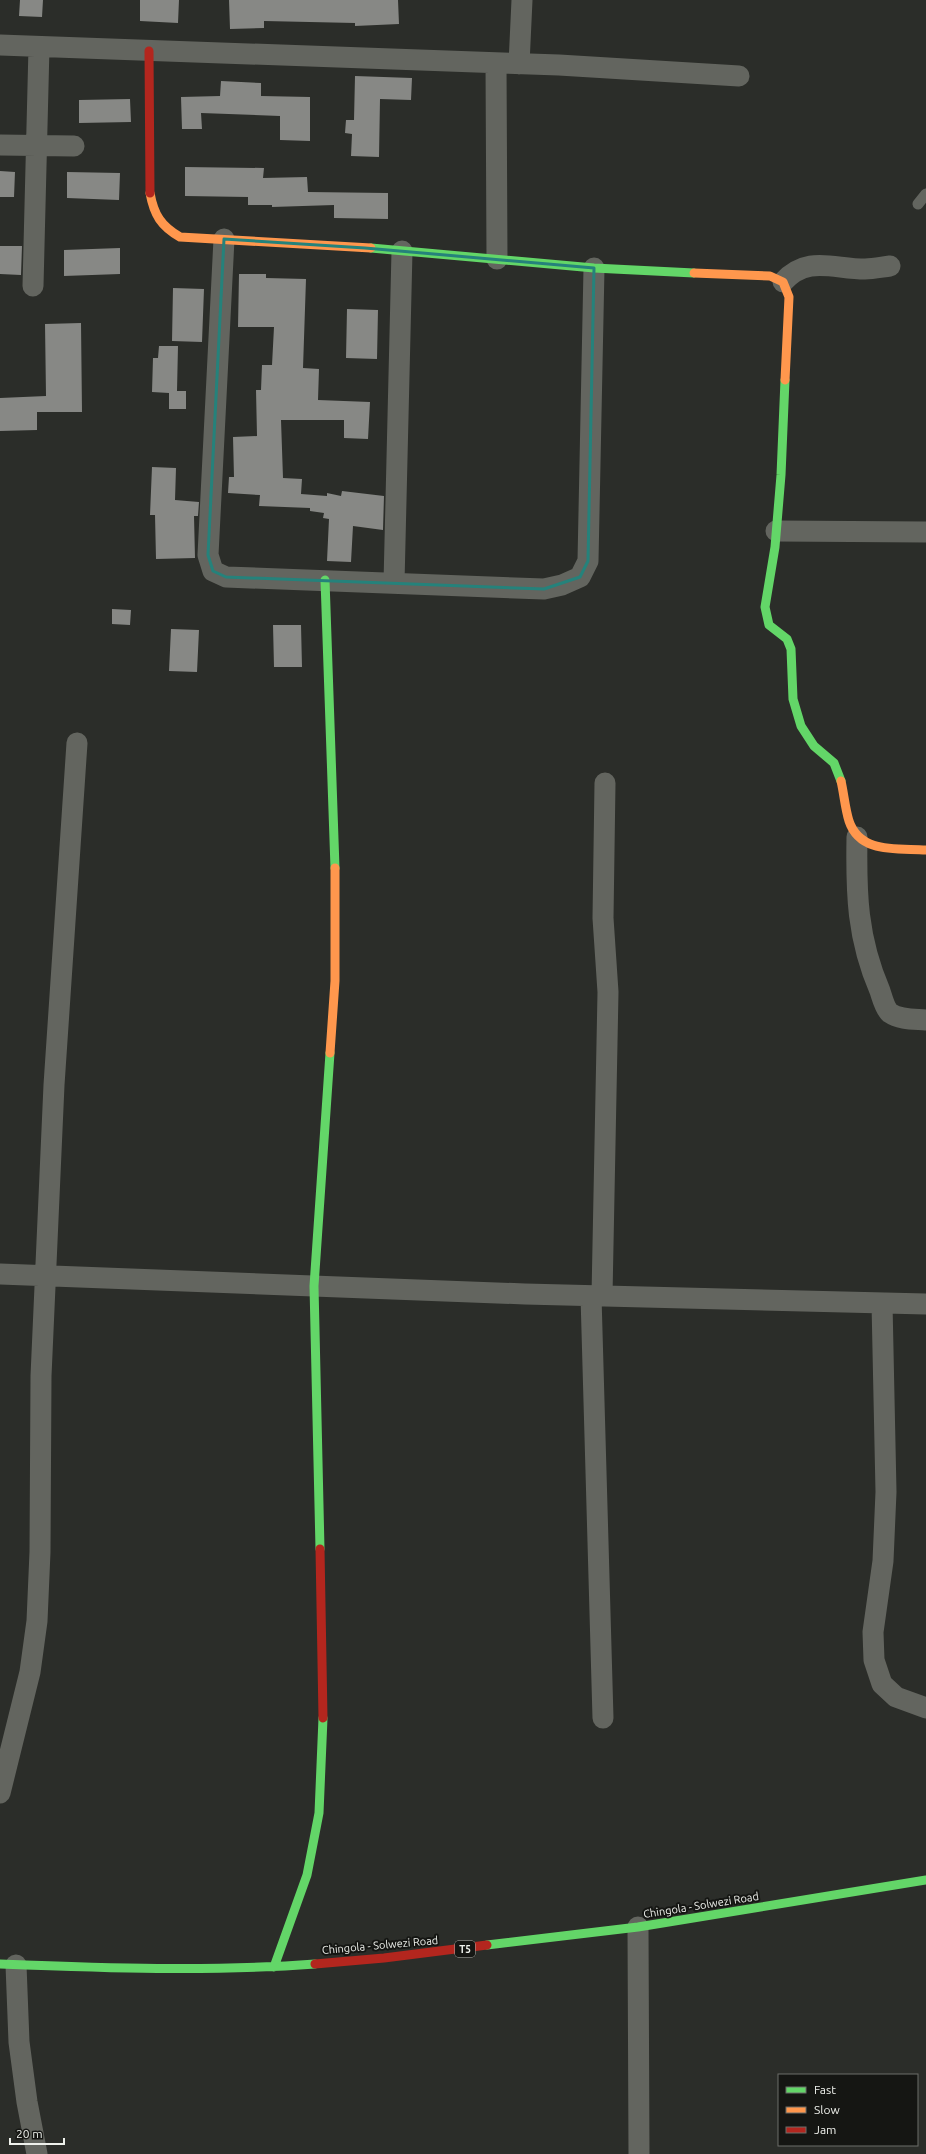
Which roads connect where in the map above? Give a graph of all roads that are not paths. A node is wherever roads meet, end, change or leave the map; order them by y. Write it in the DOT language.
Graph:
graph roads {
  1 [pos="522,0"];
  2 [pos="0,45"];
  3 [pos="39,47"];
  4 [pos="150,51"];
  5 [pos="496,63"];
  6 [pos="519,64"];
  7 [pos="739,76"];
  8 [pos="0,145"];
  9 [pos="36,146"];
  10 [pos="74,146"];
  11 [pos="926,194"];
  12 [pos="918,204"];
  13 [pos="224,239"];
  14 [pos="402,251"];
  15 [pos="497,260"];
  16 [pos="890,266"];
  17 [pos="594,268"];
  18 [pos="783,282"];
  19 [pos="33,286"];
  20 [pos="776,531"];
  21 [pos="926,532"];
  22 [pos="325,580"];
  23 [pos="394,583"];
  24 [pos="77,743"];
  25 [pos="605,783"];
  26 [pos="857,837"];
  27 [pos="926,850"];
  28 [pos="926,1020"];
  29 [pos="0,1274"];
  30 [pos="46,1276"];
  31 [pos="314,1286"];
  32 [pos="596,1296"];
  33 [pos="882,1303"];
  34 [pos="926,1304"];
  35 [pos="926,1708"];
  36 [pos="603,1718"];
  37 [pos="0,1793"];
  38 [pos="926,1880"];
  39 [pos="638,1927"];
  40 [pos="8,1964"];
  41 [pos="274,1967"];
  42 [pos="37,2154"];
  43 [pos="639,2154"];
  1 -- 6 [label="street"];
  2 -- 3 [label="street"];
  3 -- 4 [label="street"];
  3 -- 9 [label="street"];
  4 -- 5 [label="street"];
  4 -- 13 [label="main road"];
  5 -- 6 [label="street"];
  5 -- 15 [label="street"];
  6 -- 7 [label="street"];
  8 -- 9 [label="street"];
  9 -- 10 [label="street"];
  9 -- 19 [label="street"];
  11 -- 12 [label="lane"];
  13 -- 14 [label="main road"];
  13 -- 22 [label="street"];
  14 -- 15 [label="main road"];
  14 -- 23 [label="street"];
  15 -- 17 [label="main road"];
  16 -- 18 [label="street"];
  17 -- 18 [label="main road"];
  17 -- 23 [label="street"];
  18 -- 20 [label="main road"];
  20 -- 21 [label="street"];
  20 -- 26 [label="main road"];
  22 -- 23 [label="street"];
  22 -- 31 [label="main road"];
  24 -- 30 [label="street"];
  25 -- 32 [label="street"];
  26 -- 27 [label="main road"];
  26 -- 28 [label="street"];
  29 -- 30 [label="street"];
  30 -- 31 [label="street"];
  30 -- 37 [label="street"];
  31 -- 32 [label="street"];
  31 -- 41 [label="main road"];
  32 -- 33 [label="street"];
  32 -- 36 [label="street"];
  33 -- 34 [label="street"];
  33 -- 35 [label="street"];
  38 -- 39 [label="main road, Chingola - Solwezi Road / T5"];
  39 -- 41 [label="main road, Chingola - Solwezi Road / T5"];
  39 -- 43 [label="street"];
  40 -- 41 [label="main road, Chingola - Solwezi Road / T5"];
  40 -- 42 [label="street"];
}
